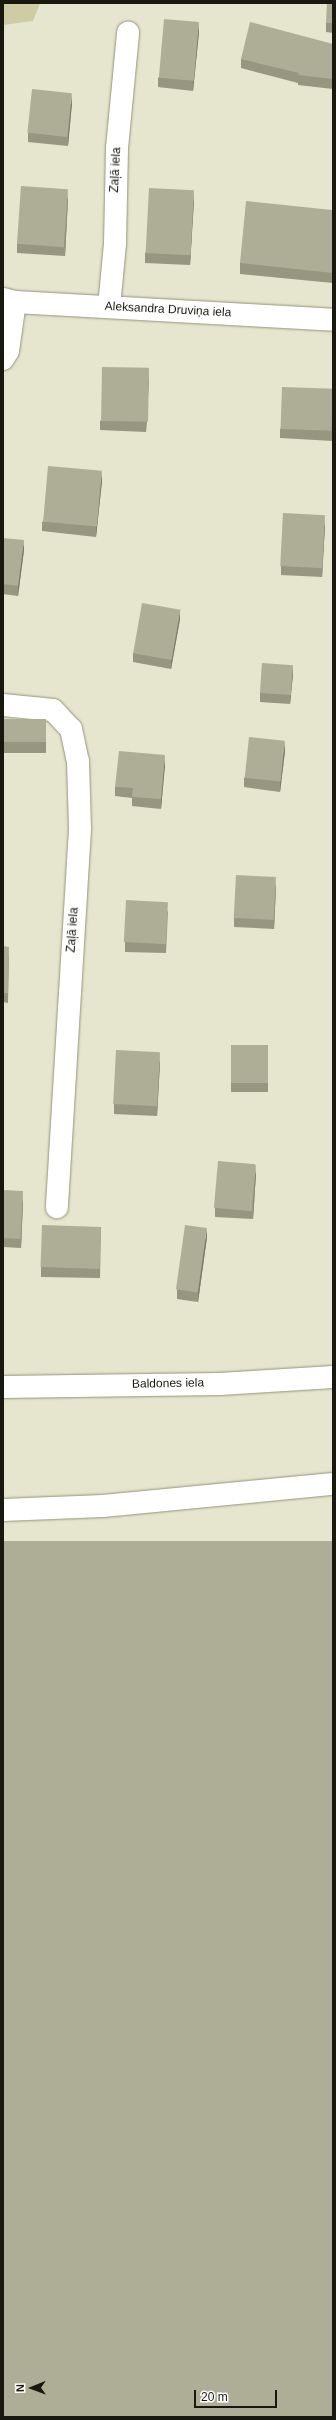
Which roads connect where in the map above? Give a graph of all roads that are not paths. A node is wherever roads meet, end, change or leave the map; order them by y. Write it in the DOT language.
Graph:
graph roads {
  1 [pos="128,33"];
  2 [pos="9,301"];
  3 [pos="109,307"];
  4 [pos="333,320"];
  5 [pos="3,359"];
  6 [pos="3,705"];
  7 [pos="57,1207"];
  8 [pos="333,1377"];
  9 [pos="3,1388"];
  10 [pos="333,1484"];
  11 [pos="3,1510"];
  1 -- 3 [label="street, Zaļā iela"];
  2 -- 3 [label="street, Aleksandra Druviņa iela"];
  2 -- 5 [label="street"];
  3 -- 4 [label="street, Aleksandra Druviņa iela"];
  6 -- 7 [label="street, Zaļā iela"];
  8 -- 9 [label="street, Baldones iela"];
  10 -- 11 [label="street"];
}
